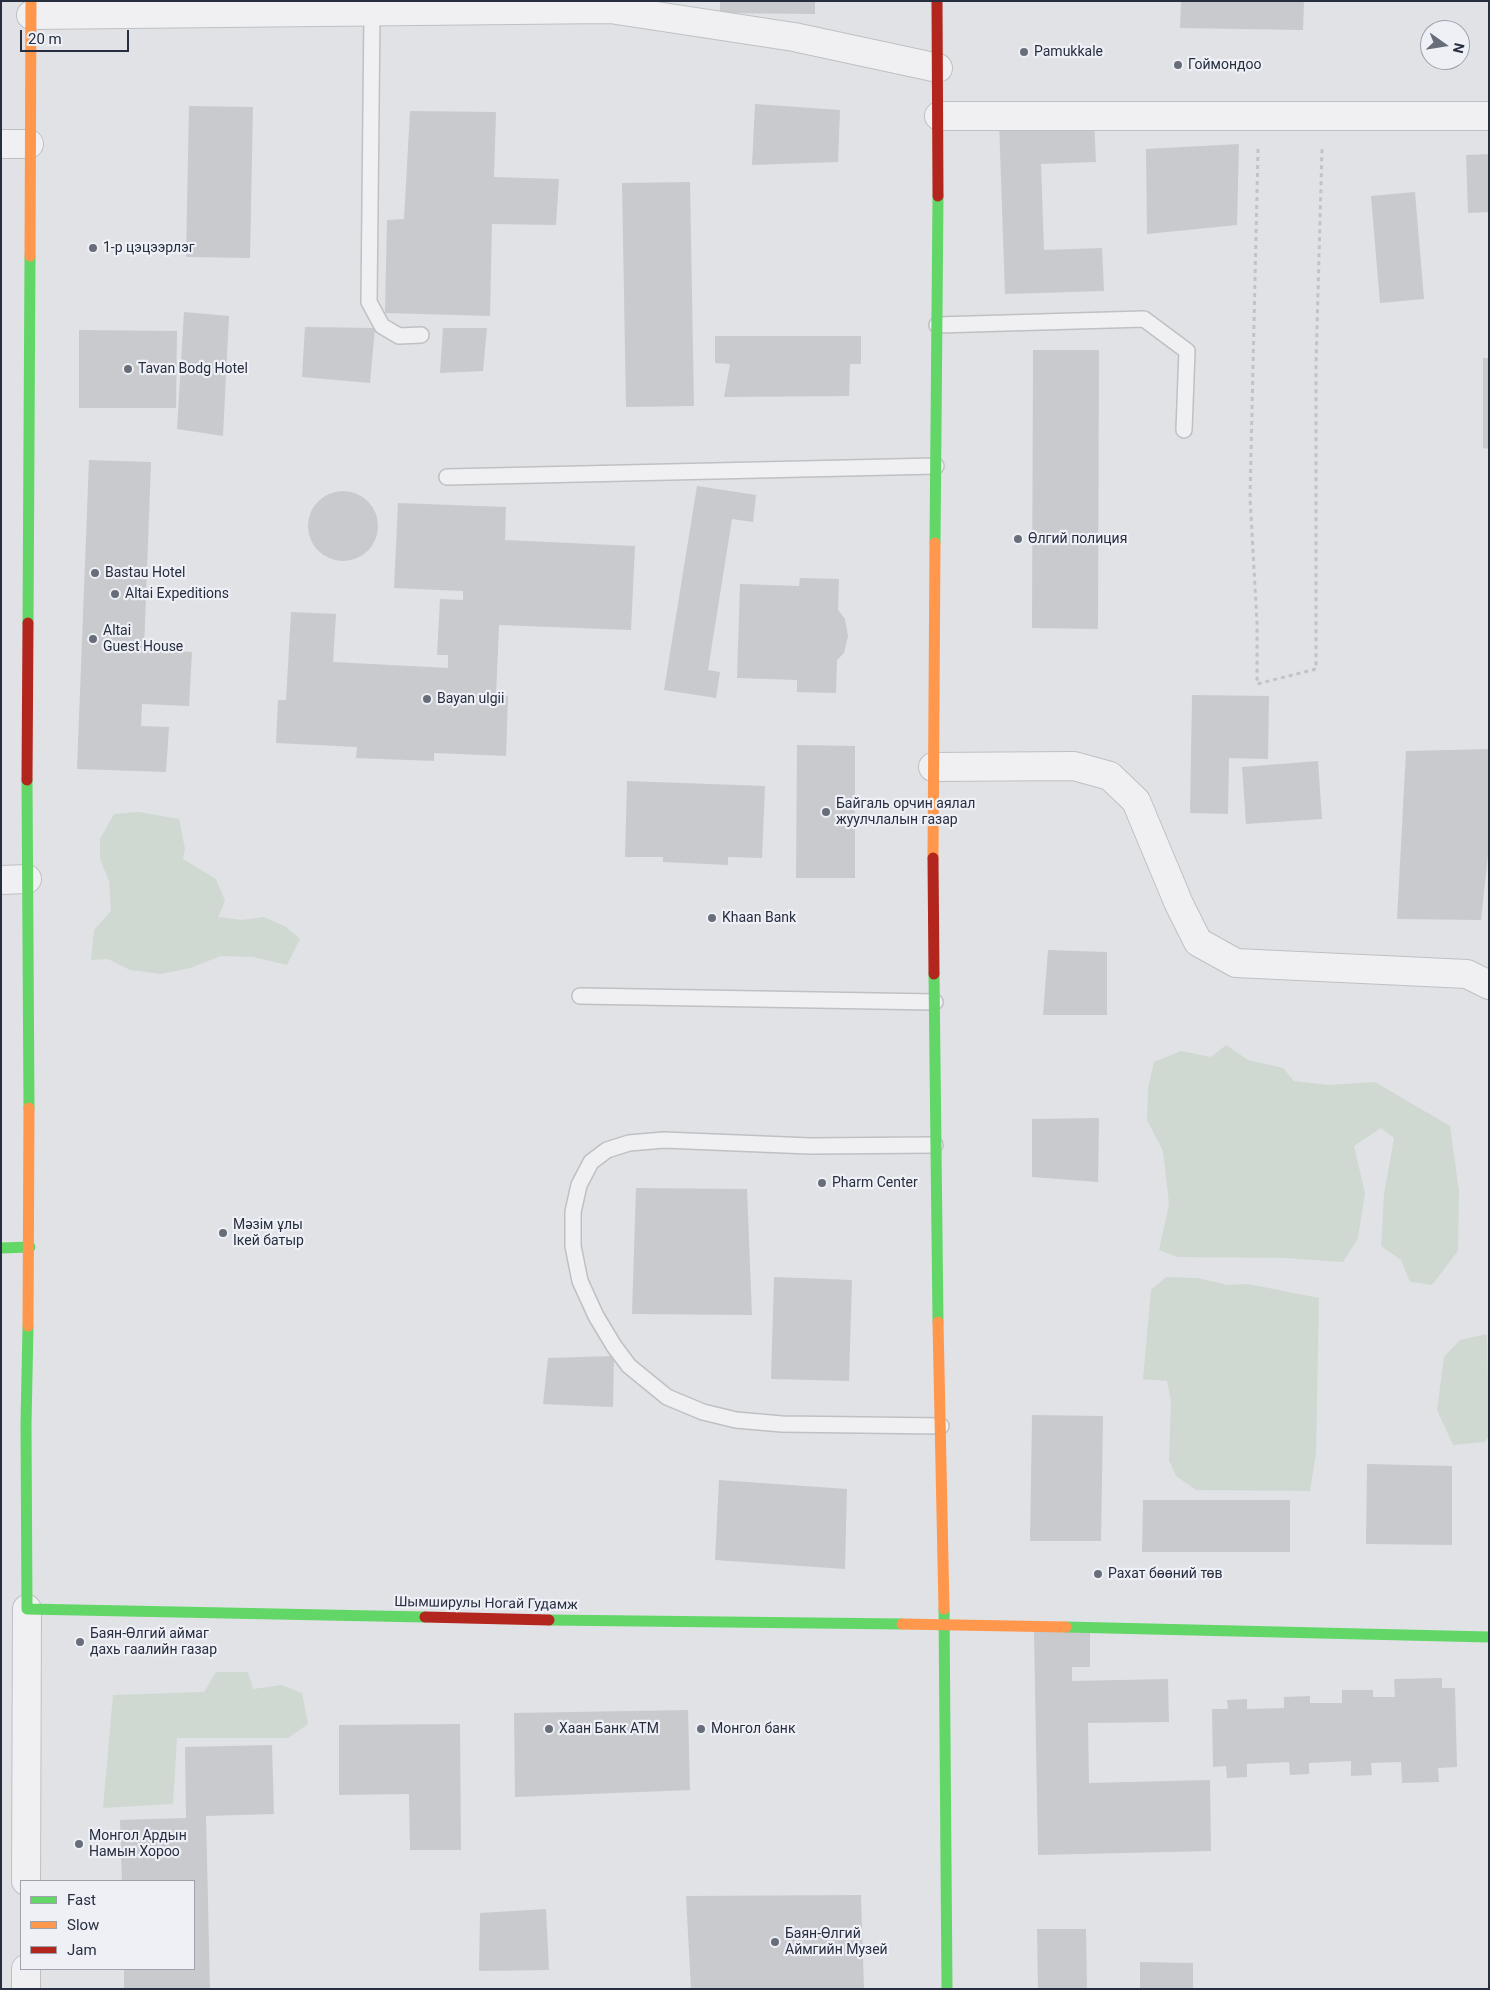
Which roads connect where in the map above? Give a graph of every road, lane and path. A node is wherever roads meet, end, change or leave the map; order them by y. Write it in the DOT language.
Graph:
graph roads {
  1 [pos="937,1"];
  2 [pos="31,8"];
  3 [pos="372,11"];
  4 [pos="938,68"];
  5 [pos="939,116"];
  6 [pos="1259,116"];
  7 [pos="1323,116"];
  8 [pos="1489,116"];
  9 [pos="1,144"];
  10 [pos="29,144"];
  11 [pos="937,325"];
  12 [pos="421,335"];
  13 [pos="1184,430"];
  14 [pos="936,466"];
  15 [pos="447,477"];
  16 [pos="933,768"];
  17 [pos="14,879"];
  18 [pos="1489,986"];
  19 [pos="580,996"];
  20 [pos="934,1002"];
  21 [pos="935,1145"];
  22 [pos="30,1247"];
  23 [pos="1,1248"];
  24 [pos="941,1426"];
  25 [pos="27,1609"];
  26 [pos="944,1624"];
  27 [pos="1489,1637"];
  28 [pos="26,1880"];
  29 [pos="26,1970"];
  30 [pos="26,1989"];
  31 [pos="947,1989"];
  1 -- 4 [label="street"];
  2 -- 3 [label="street"];
  2 -- 10 [label="street"];
  3 -- 4 [label="street"];
  3 -- 12 [label="lane"];
  4 -- 5 [label="street"];
  5 -- 6 [label="street"];
  5 -- 11 [label="street"];
  6 -- 7 [label="street"];
  6 -- 7 [label="path"];
  7 -- 8 [label="street"];
  9 -- 10 [label="street"];
  10 -- 17 [label="street"];
  11 -- 13 [label="lane"];
  11 -- 14 [label="street"];
  14 -- 15 [label="lane"];
  14 -- 16 [label="street"];
  16 -- 18 [label="street"];
  16 -- 20 [label="street"];
  17 -- 22 [label="street"];
  19 -- 20 [label="lane"];
  20 -- 21 [label="street"];
  21 -- 24 [label="street"];
  21 -- 24 [label="lane"];
  22 -- 23 [label="street"];
  22 -- 25 [label="street"];
  24 -- 26 [label="street"];
  25 -- 26 [label="street, Шымширулы Ногай Гудамж"];
  25 -- 28 [label="street"];
  26 -- 27 [label="street, Шымширулы Ногай Гудамж"];
  26 -- 31 [label="street"];
  29 -- 30 [label="street"];
}
